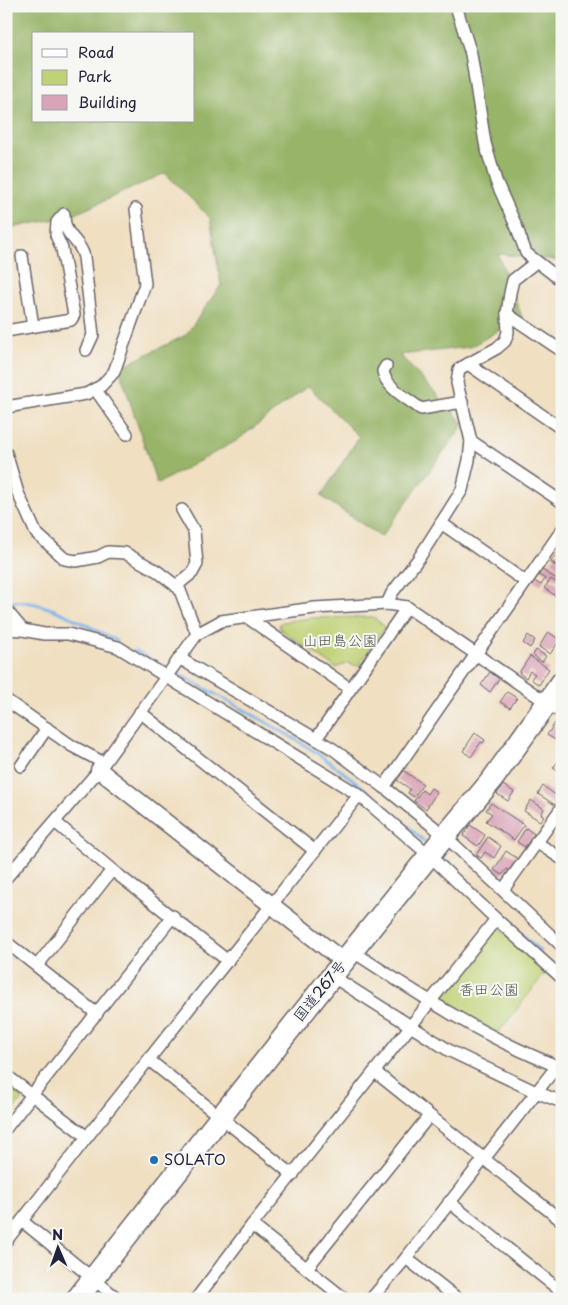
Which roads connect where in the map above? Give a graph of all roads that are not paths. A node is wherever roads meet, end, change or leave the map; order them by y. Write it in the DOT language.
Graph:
graph roads {
  1 [pos="456,6"];
  2 [pos="136,209"];
  3 [pos="22,256"];
  4 [pos="536,262"];
  5 [pos="562,281"];
  6 [pos="508,314"];
  7 [pos="33,326"];
  8 [pos="6,331"];
  9 [pos="86,350"];
  10 [pos="562,351"];
  11 [pos="468,364"];
  12 [pos="386,366"];
  13 [pos="95,389"];
  14 [pos="462,402"];
  15 [pos="6,407"];
  16 [pos="562,429"];
  17 [pos="127,434"];
  18 [pos="471,441"];
  19 [pos="6,453"];
  20 [pos="562,502"];
  21 [pos="182,510"];
  22 [pos="441,523"];
  23 [pos="562,530"];
  24 [pos="526,582"];
  25 [pos="176,586"];
  26 [pos="386,604"];
  27 [pos="407,607"];
  28 [pos="6,610"];
  29 [pos="248,618"];
  30 [pos="6,630"];
  31 [pos="23,630"];
  32 [pos="197,634"];
  33 [pos="477,654"];
  34 [pos="177,662"];
  35 [pos="166,675"];
  36 [pos="562,682"];
  37 [pos="349,688"];
  38 [pos="6,700"];
  39 [pos="555,708"];
  40 [pos="140,712"];
  41 [pos="47,728"];
  42 [pos="316,739"];
  43 [pos="21,766"];
  44 [pos="101,766"];
  45 [pos="384,787"];
  46 [pos="359,795"];
  47 [pos="562,807"];
  48 [pos="56,822"];
  49 [pos="536,842"];
  50 [pos="437,847"];
  51 [pos="315,851"];
  52 [pos="562,859"];
  53 [pos="112,870"];
  54 [pos="6,878"];
  55 [pos="503,890"];
  56 [pos="271,906"];
  57 [pos="173,916"];
  58 [pos="496,919"];
  59 [pos="6,942"];
  60 [pos="562,946"];
  61 [pos="228,961"];
  62 [pos="342,963"];
  63 [pos="37,966"];
  64 [pos="562,978"];
  65 [pos="430,1002"];
  66 [pos="97,1014"];
  67 [pos="411,1026"];
  68 [pos="149,1060"];
  69 [pos="559,1067"];
  70 [pos="375,1072"];
  71 [pos="6,1075"];
  72 [pos="536,1092"];
  73 [pos="32,1096"];
  74 [pos="562,1102"];
  75 [pos="429,1116"];
  76 [pos="220,1117"];
  77 [pos="6,1128"];
  78 [pos="87,1137"];
  79 [pos="483,1159"];
  80 [pos="293,1175"];
  81 [pos="449,1202"];
  82 [pos="22,1221"];
  83 [pos="562,1222"];
  84 [pos="252,1225"];
  85 [pos="6,1241"];
  86 [pos="406,1258"];
  87 [pos="307,1268"];
  88 [pos="92,1279"];
  89 [pos="562,1292"];
  90 [pos="203,1296"];
  91 [pos="77,1299"];
  92 [pos="118,1299"];
  93 [pos="345,1299"];
  94 [pos="371,1299"];
  95 [pos="458,1299"];
  1 -- 4 [label="street"];
  2 -- 13 [label="street"];
  3 -- 7 [label="street"];
  4 -- 5 [label="street"];
  4 -- 6 [label="street"];
  6 -- 10 [label="street"];
  6 -- 11 [label="street"];
  7 -- 8 [label="street"];
  7 -- 9 [label="street"];
  11 -- 14 [label="street"];
  11 -- 16 [label="street"];
  12 -- 14 [label="street"];
  13 -- 15 [label="street"];
  13 -- 17 [label="street"];
  14 -- 18 [label="street"];
  18 -- 20 [label="street"];
  18 -- 22 [label="street"];
  19 -- 25 [label="street"];
  21 -- 25 [label="street"];
  22 -- 24 [label="street"];
  22 -- 26 [label="street"];
  23 -- 24 [label="street"];
  24 -- 33 [label="street"];
  25 -- 32 [label="street"];
  26 -- 27 [label="street"];
  26 -- 29 [label="street"];
  27 -- 33 [label="street"];
  27 -- 37 [label="street"];
  28 -- 31 [label="street"];
  29 -- 32 [label="street"];
  29 -- 37 [label="street"];
  30 -- 31 [label="street"];
  31 -- 35 [label="street"];
  32 -- 34 [label="street"];
  33 -- 39 [label="street"];
  33 -- 45 [label="street"];
  34 -- 35 [label="street"];
  34 -- 42 [label="street"];
  35 -- 40 [label="street"];
  35 -- 46 [label="street"];
  36 -- 39 [label="highway, 国道267号"];
  37 -- 42 [label="street"];
  38 -- 41 [label="street"];
  39 -- 50 [label="highway, 国道267号"];
  40 -- 44 [label="street"];
  40 -- 51 [label="street"];
  41 -- 43 [label="street"];
  41 -- 44 [label="street"];
  42 -- 45 [label="street"];
  44 -- 48 [label="street"];
  44 -- 56 [label="street"];
  45 -- 50 [label="street"];
  46 -- 50 [label="street"];
  46 -- 51 [label="street"];
  47 -- 49 [label="street"];
  48 -- 53 [label="street"];
  48 -- 54 [label="street"];
  49 -- 52 [label="street"];
  49 -- 55 [label="street"];
  50 -- 55 [label="street"];
  50 -- 58 [label="street"];
  50 -- 62 [label="highway, 国道267号"];
  51 -- 56 [label="street"];
  53 -- 57 [label="street"];
  53 -- 63 [label="street"];
  55 -- 60 [label="street"];
  56 -- 61 [label="street"];
  56 -- 62 [label="street"];
  57 -- 61 [label="street"];
  57 -- 66 [label="street"];
  58 -- 64 [label="street"];
  58 -- 65 [label="street"];
  59 -- 63 [label="street"];
  61 -- 68 [label="street"];
  62 -- 65 [label="street"];
  62 -- 67 [label="street"];
  62 -- 76 [label="highway, 国道267号"];
  63 -- 66 [label="street"];
  65 -- 67 [label="street"];
  65 -- 69 [label="street"];
  66 -- 73 [label="street"];
  67 -- 70 [label="street"];
  67 -- 72 [label="street"];
  68 -- 76 [label="street"];
  68 -- 78 [label="street"];
  69 -- 72 [label="street"];
  70 -- 75 [label="street"];
  70 -- 80 [label="street"];
  71 -- 73 [label="street"];
  72 -- 74 [label="street"];
  72 -- 79 [label="street"];
  73 -- 77 [label="street"];
  73 -- 78 [label="street"];
  75 -- 79 [label="street"];
  75 -- 87 [label="street"];
  76 -- 80 [label="street"];
  76 -- 88 [label="highway, 国道267号"];
  78 -- 82 [label="street"];
  79 -- 81 [label="street"];
  79 -- 83 [label="street"];
  80 -- 84 [label="street"];
  81 -- 86 [label="street"];
  81 -- 89 [label="street"];
  82 -- 85 [label="street"];
  82 -- 88 [label="street"];
  84 -- 87 [label="street"];
  84 -- 90 [label="street"];
  86 -- 94 [label="street"];
  86 -- 95 [label="street"];
  87 -- 93 [label="street"];
  88 -- 91 [label="highway, 国道267号"];
  88 -- 92 [label="street"];
}
